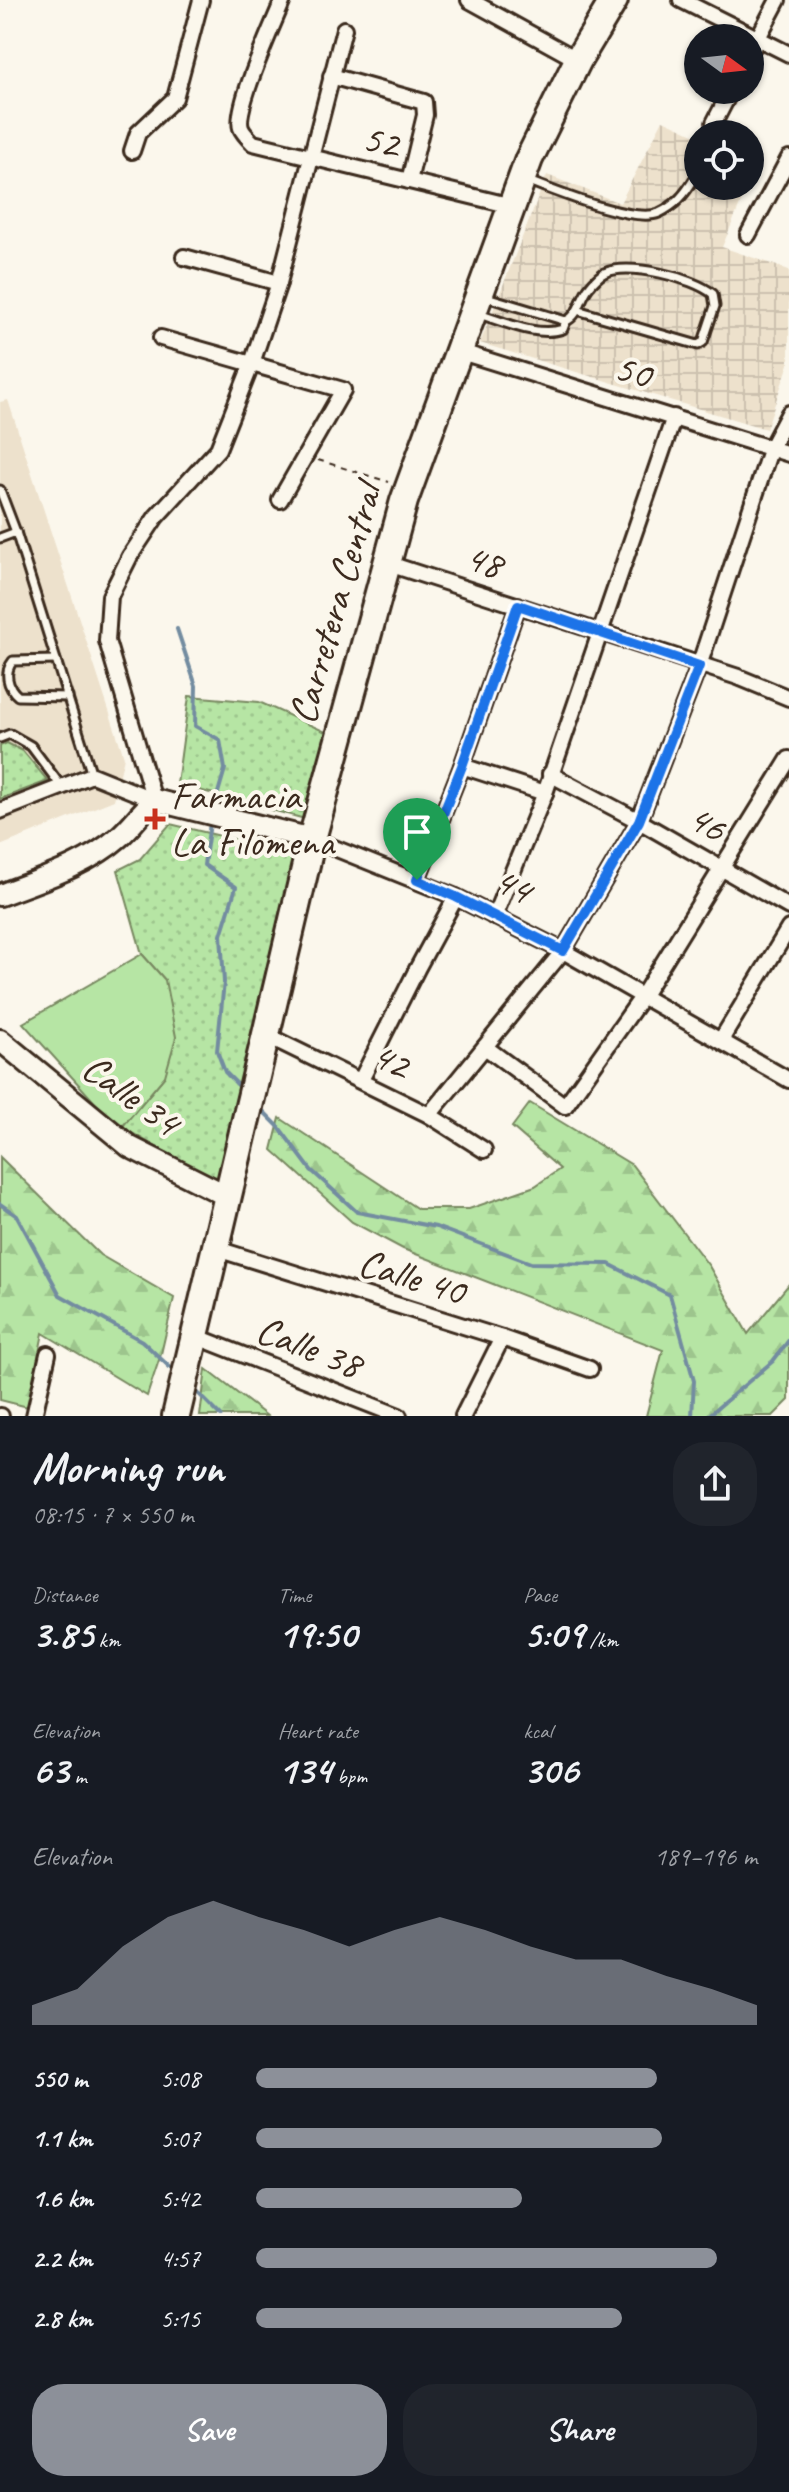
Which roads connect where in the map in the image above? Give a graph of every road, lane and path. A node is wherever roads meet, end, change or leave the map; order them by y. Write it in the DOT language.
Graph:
graph roads {
  1 [pos="201,0"];
  2 [pos="283,0"];
  3 [pos="469,0"];
  4 [pos="614,0"];
  5 [pos="681,0"];
  6 [pos="778,0"];
  7 [pos="497,6"];
  8 [pos="730,24"];
  9 [pos="764,27"];
  10 [pos="344,29"];
  11 [pos="764,41"];
  12 [pos="789,54"];
  13 [pos="578,60"];
  14 [pos="331,76"];
  15 [pos="132,151"];
  16 [pos="309,157"];
  17 [pos="787,167"];
  18 [pos="522,179"];
  19 [pos="409,181"];
  20 [pos="684,195"];
  21 [pos="512,206"];
  22 [pos="748,235"];
  23 [pos="184,257"];
  24 [pos="279,283"];
  25 [pos="475,303"];
  26 [pos="577,310"];
  27 [pos="566,321"];
  28 [pos="161,338"];
  29 [pos="458,351"];
  30 [pos="252,363"];
  31 [pos="789,413"];
  32 [pos="674,417"];
  33 [pos="771,447"];
  34 [pos="789,454"];
  35 [pos="306,455"];
  36 [pos="409,488"];
  37 [pos="0,490"];
  38 [pos="280,500"];
  39 [pos="16,532"];
  40 [pos="0,538"];
  41 [pos="386,563"];
  42 [pos="518,605"];
  43 [pos="600,632"];
  44 [pos="56,660"];
  45 [pos="699,666"];
  46 [pos="68,697"];
  47 [pos="789,698"];
  48 [pos="0,738"];
  49 [pos="789,759"];
  50 [pos="462,766"];
  51 [pos="550,774"];
  52 [pos="92,775"];
  53 [pos="62,788"];
  54 [pos="545,793"];
  55 [pos="154,800"];
  56 [pos="0,811"];
  57 [pos="639,821"];
  58 [pos="312,839"];
  59 [pos="723,869"];
  60 [pos="417,880"];
  61 [pos="0,895"];
  62 [pos="456,897"];
  63 [pos="789,907"];
  64 [pos="494,917"];
  65 [pos="789,928"];
  66 [pos="563,951"];
  67 [pos="642,997"];
  68 [pos="266,1035"];
  69 [pos="0,1040"];
  70 [pos="721,1040"];
  71 [pos="485,1047"];
  72 [pos="361,1080"];
  73 [pos="789,1080"];
  74 [pos="429,1115"];
  75 [pos="484,1150"];
  76 [pos="227,1196"];
  77 [pos="214,1248"];
  78 [pos="502,1338"];
  79 [pos="194,1343"];
  80 [pos="48,1354"];
  81 [pos="590,1369"];
  82 [pos="34,1416"];
  83 [pos="176,1416"];
  84 [pos="399,1416"];
  85 [pos="463,1416"];
  1 -- 15 [label="street"];
  2 -- 16 [label="street, 52"];
  3 -- 7 [label="street"];
  4 -- 13 [label="highway, Carretera Central"];
  5 -- 8 [label="street"];
  6 -- 9 [label="street"];
  7 -- 13 [label="street"];
  10 -- 14 [label="street"];
  11 -- 12 [label="street"];
  13 -- 18 [label="highway, Carretera Central"];
  14 -- 16 [label="street"];
  14 -- 19 [label="street"];
  16 -- 19 [label="street, 52"];
  16 -- 24 [label="street"];
  17 -- 22 [label="street"];
  18 -- 20 [label="lane"];
  18 -- 21 [label="highway, Carretera Central"];
  19 -- 21 [label="street, 52"];
  21 -- 25 [label="highway, Carretera Central"];
  23 -- 24 [label="street"];
  24 -- 30 [label="street"];
  25 -- 27 [label="lane"];
  25 -- 27 [label="lane"];
  25 -- 29 [label="highway, Carretera Central"];
  26 -- 26 [label="lane"];
  26 -- 27 [label="lane"];
  28 -- 30 [label="street"];
  29 -- 32 [label="street, 50"];
  29 -- 36 [label="highway, Carretera Central"];
  30 -- 35 [label="street"];
  30 -- 55 [label="street"];
  31 -- 33 [label="street"];
  32 -- 33 [label="street, 50"];
  32 -- 43 [label="street"];
  33 -- 34 [label="street, 50"];
  33 -- 45 [label="street"];
  35 -- 36 [label="path"];
  35 -- 38 [label="street"];
  36 -- 41 [label="highway, Carretera Central"];
  37 -- 39 [label="lane"];
  39 -- 40 [label="lane"];
  39 -- 44 [label="lane"];
  41 -- 42 [label="street, 48"];
  41 -- 58 [label="highway, Carretera Central"];
  42 -- 43 [label="street, 48"];
  42 -- 50 [label="street"];
  43 -- 45 [label="street, 48"];
  43 -- 51 [label="street"];
  44 -- 46 [label="lane"];
  44 -- 46 [label="lane"];
  45 -- 47 [label="street, 48"];
  45 -- 57 [label="street"];
  46 -- 52 [label="lane"];
  48 -- 53 [label="lane"];
  49 -- 59 [label="street"];
  50 -- 54 [label="street"];
  50 -- 60 [label="street"];
  51 -- 54 [label="street"];
  51 -- 57 [label="street, 46"];
  52 -- 53 [label="street"];
  52 -- 55 [label="street, 44"];
  53 -- 56 [label="street"];
  54 -- 64 [label="street"];
  55 -- 58 [label="street, 44"];
  55 -- 61 [label="street"];
  57 -- 59 [label="street, 46"];
  57 -- 66 [label="street"];
  58 -- 60 [label="street, 44"];
  58 -- 68 [label="highway, Carretera Central"];
  59 -- 63 [label="street, 46"];
  59 -- 67 [label="street"];
  60 -- 62 [label="street, 44"];
  62 -- 64 [label="street, 44"];
  62 -- 72 [label="street"];
  64 -- 66 [label="street, 44"];
  65 -- 70 [label="street"];
  66 -- 67 [label="street, 44"];
  66 -- 71 [label="street"];
  67 -- 70 [label="street, 44"];
  67 -- 71 [label="street"];
  68 -- 72 [label="street, 42"];
  68 -- 76 [label="highway, Carretera Central"];
  69 -- 76 [label="street, Calle 34"];
  70 -- 73 [label="street, 44"];
  71 -- 74 [label="street"];
  72 -- 74 [label="street, 42"];
  74 -- 75 [label="street, 42"];
  76 -- 77 [label="highway, Carretera Central"];
  77 -- 78 [label="street, Calle 40"];
  77 -- 79 [label="highway, Carretera Central"];
  78 -- 81 [label="street, Calle 40"];
  78 -- 85 [label="street"];
  79 -- 83 [label="highway, Carretera Central"];
  79 -- 84 [label="street, Calle 38"];
  80 -- 82 [label="street"];
}
